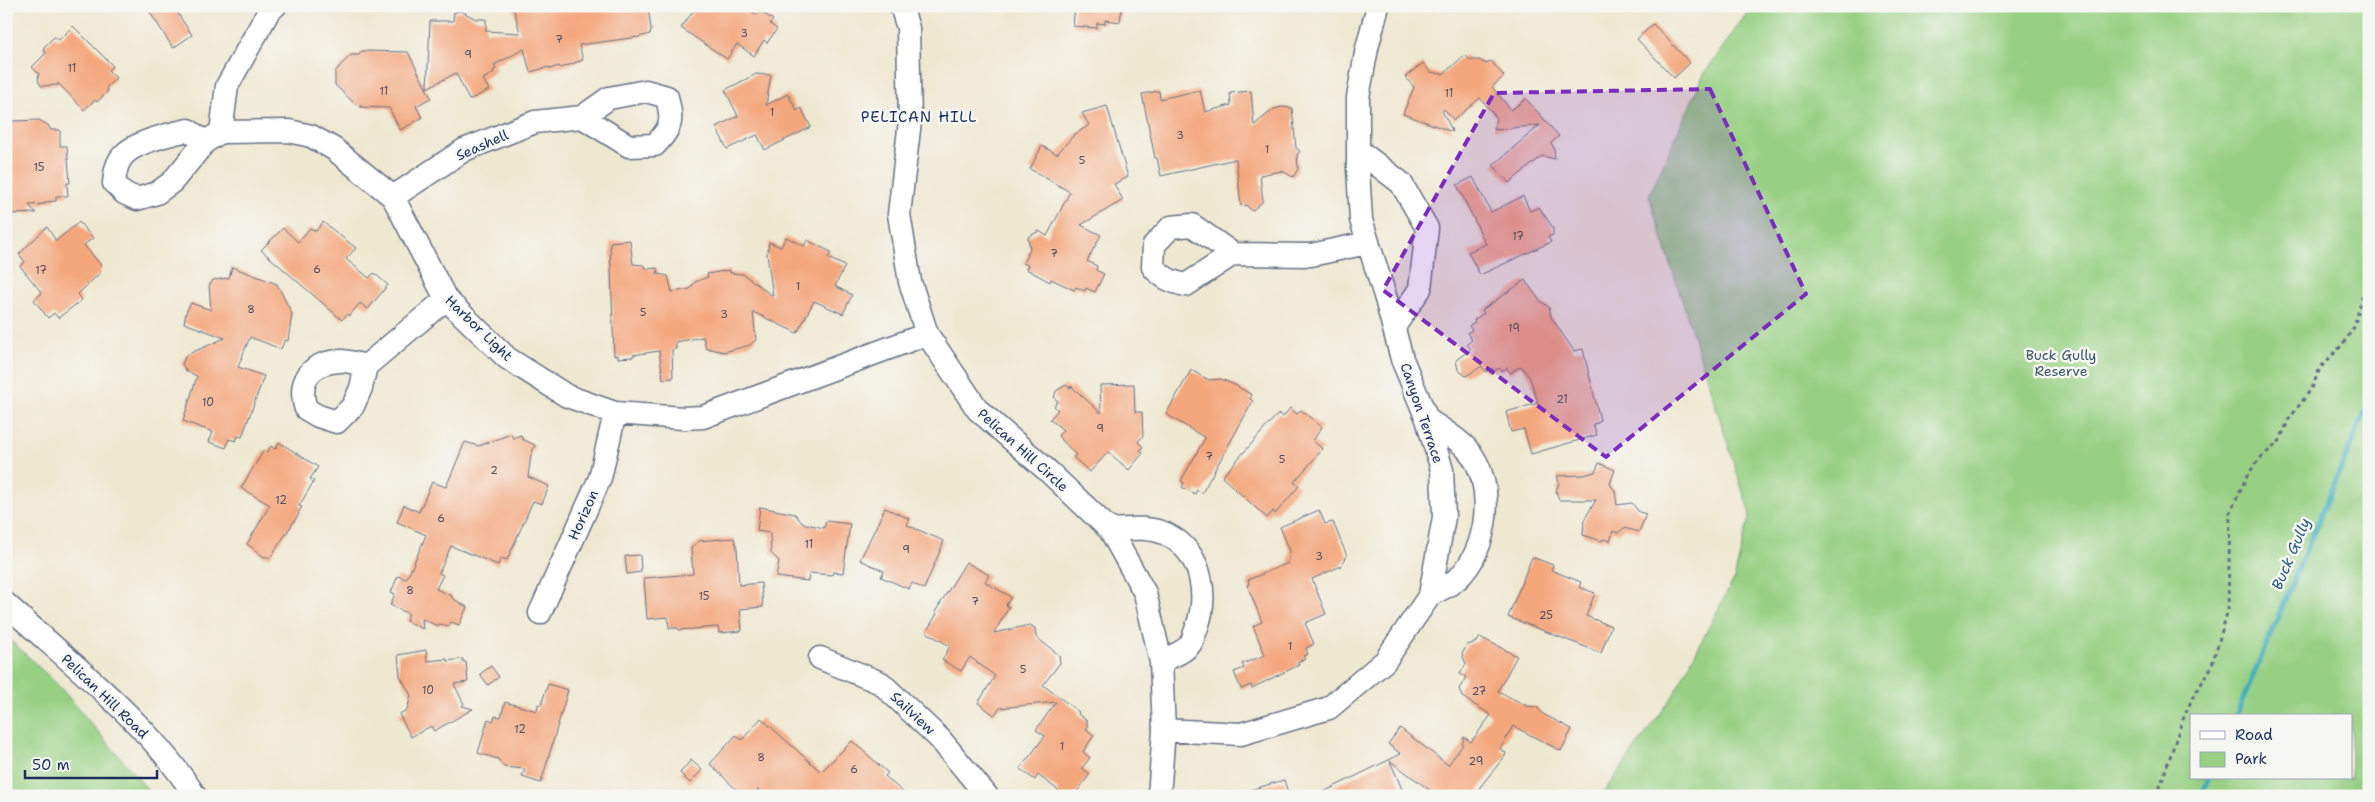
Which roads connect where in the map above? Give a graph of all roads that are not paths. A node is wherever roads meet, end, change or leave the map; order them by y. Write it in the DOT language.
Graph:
graph roads {
  1 [pos="275,6"];
  2 [pos="901,6"];
  3 [pos="1378,6"];
  4 [pos="582,117"];
  5 [pos="1358,150"];
  6 [pos="393,197"];
  7 [pos="1367,243"];
  8 [pos="1233,254"];
  9 [pos="446,299"];
  10 [pos="1394,327"];
  11 [pos="927,334"];
  12 [pos="366,366"];
  13 [pos="615,413"];
  14 [pos="1427,419"];
  15 [pos="1110,530"];
  16 [pos="1430,595"];
  17 [pos="6,604"];
  18 [pos="540,613"];
  19 [pos="820,658"];
  20 [pos="1161,662"];
  21 [pos="1164,730"];
  22 [pos="195,796"];
  23 [pos="987,796"];
  24 [pos="1159,796"];
  1 -- 6 [label="street, Harbor Light"];
  2 -- 11 [label="street, Pelican Hill Circle"];
  3 -- 5 [label="street, Canyon Terrace"];
  4 -- 6 [label="street, Seashell"];
  5 -- 7 [label="street, Canyon Terrace"];
  5 -- 10 [label="street"];
  6 -- 9 [label="street, Harbor Light"];
  7 -- 8 [label="street"];
  7 -- 10 [label="street, Canyon Terrace"];
  9 -- 12 [label="street"];
  9 -- 13 [label="street, Harbor Light"];
  10 -- 14 [label="street, Canyon Terrace"];
  11 -- 13 [label="street, Harbor Light"];
  11 -- 15 [label="street, Pelican Hill Circle"];
  13 -- 18 [label="street, Horizon"];
  14 -- 16 [label="street, Canyon Terrace"];
  14 -- 16 [label="street"];
  15 -- 20 [label="street, Pelican Hill Circle"];
  15 -- 20 [label="street"];
  16 -- 21 [label="street, Canyon Terrace"];
  17 -- 22 [label="street, Pelican Hill Road"];
  19 -- 23 [label="street, Sailview"];
  20 -- 21 [label="street, Pelican Hill Circle"];
  21 -- 24 [label="street, Pelican Hill Circle"];
}
